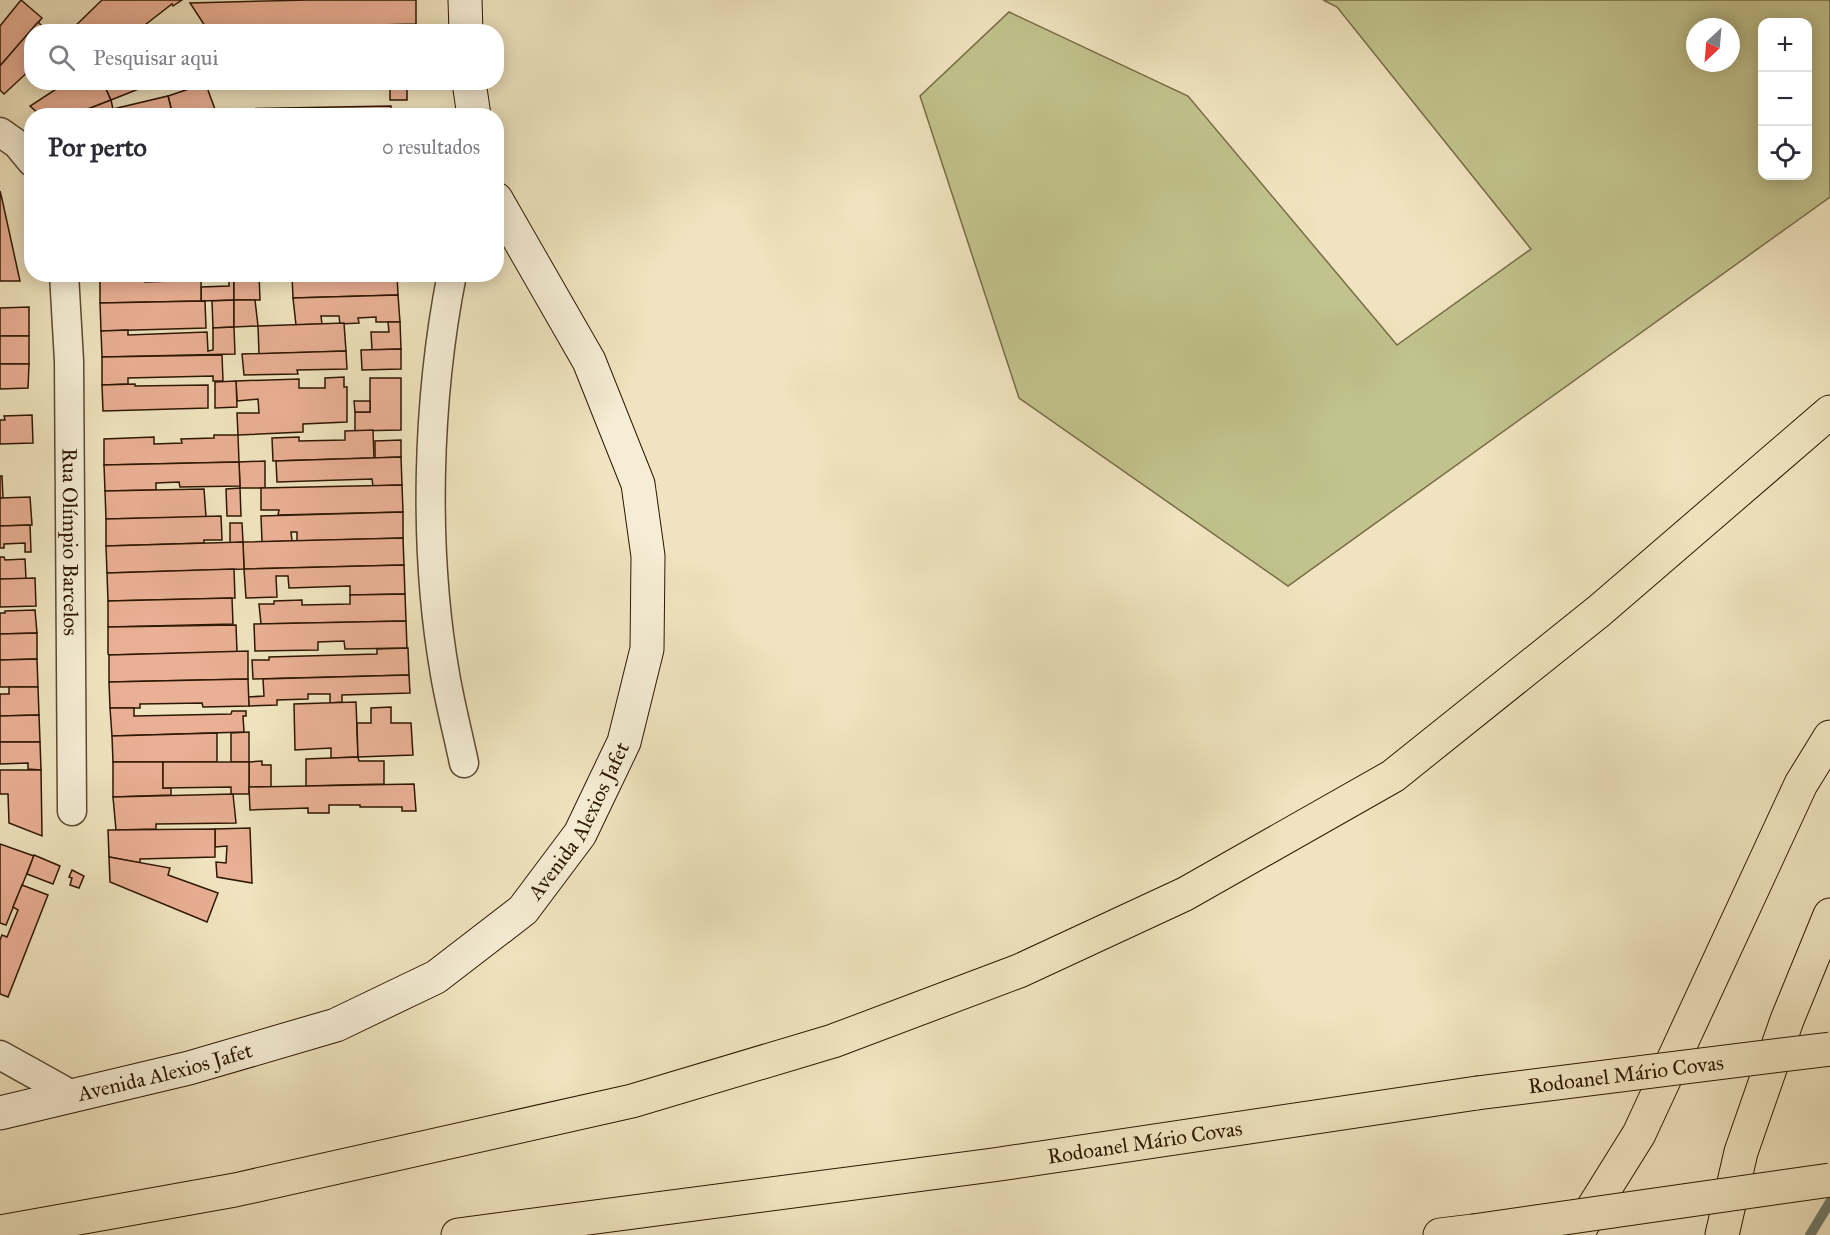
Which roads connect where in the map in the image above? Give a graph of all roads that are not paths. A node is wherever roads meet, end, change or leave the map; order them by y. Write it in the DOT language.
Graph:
graph roads {
  1 [pos="465,0"];
  2 [pos="466,24"];
  3 [pos="470,90"];
  4 [pos="473,108"];
  5 [pos="0,132"];
  6 [pos="24,152"];
  7 [pos="504,213"];
  8 [pos="64,282"];
  9 [pos="451,282"];
  10 [pos="1830,412"];
  11 [pos="1830,737"];
  12 [pos="464,763"];
  13 [pos="72,811"];
  14 [pos="1830,915"];
  15 [pos="1830,1049"];
  16 [pos="0,1055"];
  17 [pos="72,1095"];
  18 [pos="0,1113"];
  19 [pos="1830,1180"];
  20 [pos="0,1232"];
  21 [pos="458,1235"];
  22 [pos="1440,1235"];
  23 [pos="1576,1235"];
  24 [pos="1722,1235"];
  1 -- 2 [label="main road"];
  3 -- 4 [label="main road"];
  5 -- 6 [label="street"];
  7 -- 17 [label="main road, Avenida Alexios Jafet"];
  8 -- 13 [label="street, Rua Olímpio Barcelos"];
  9 -- 12 [label="street"];
  10 -- 20 [label="highway"];
  11 -- 23 [label="highway"];
  14 -- 24 [label="highway"];
  15 -- 21 [label="highway, Rodoanel Mário Covas, bridge"];
  16 -- 17 [label="street"];
  17 -- 18 [label="main road, Avenida Alexios Jafet"];
  19 -- 22 [label="highway, bridge"];
}
